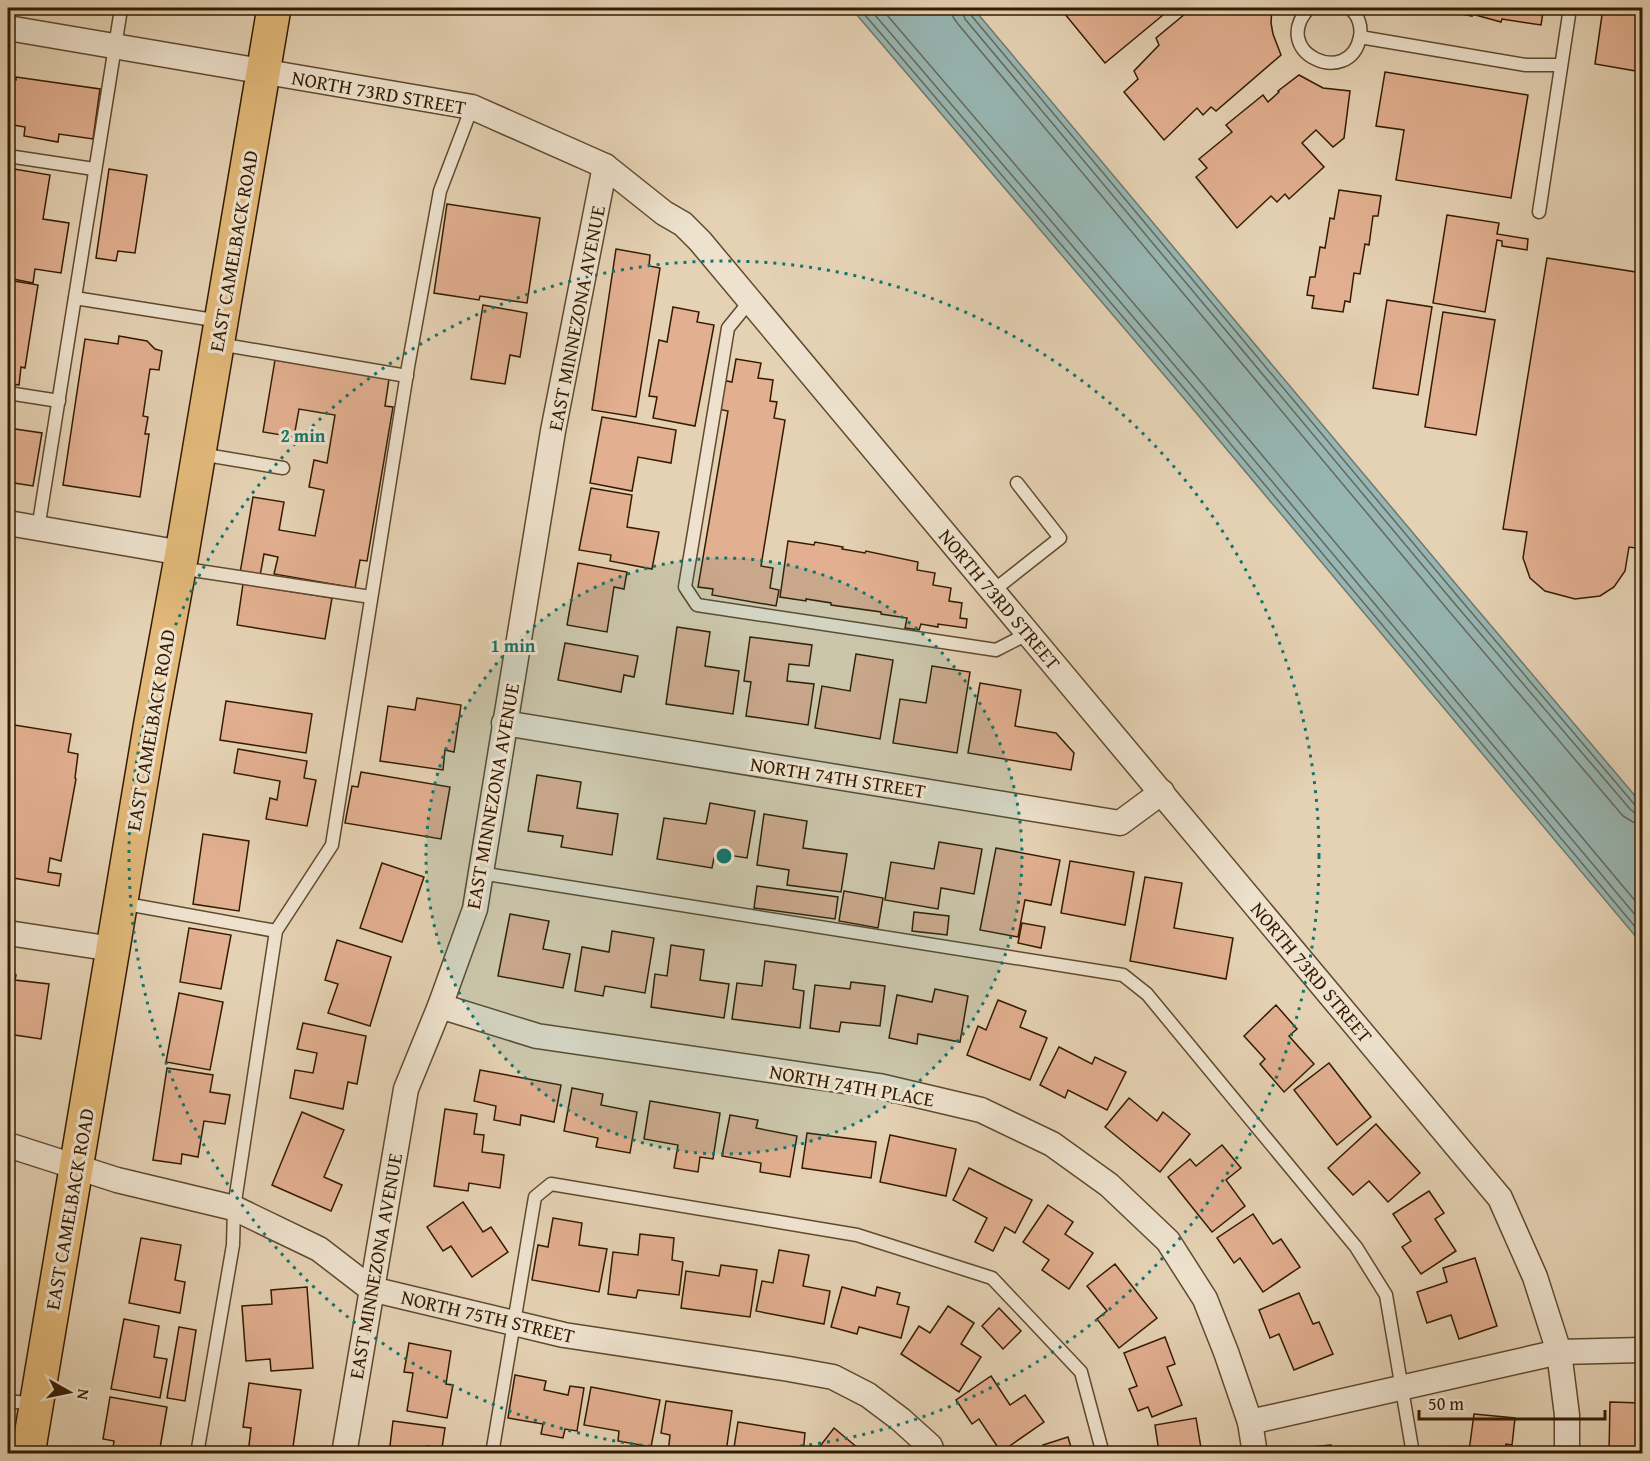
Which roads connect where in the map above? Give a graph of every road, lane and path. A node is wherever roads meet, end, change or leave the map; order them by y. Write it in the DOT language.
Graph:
graph roads {
  1 [pos="274,8"];
  2 [pos="1309,8"];
  3 [pos="1349,8"];
  4 [pos="1570,8"];
  5 [pos="121,9"];
  6 [pos="8,28"];
  7 [pos="1360,37"];
  8 [pos="116,46"];
  9 [pos="1561,65"];
  10 [pos="264,73"];
  11 [pos="472,107"];
  12 [pos="8,156"];
  13 [pos="605,166"];
  14 [pos="94,169"];
  15 [pos="1539,212"];
  16 [pos="75,298"];
  17 [pos="750,301"];
  18 [pos="219,333"];
  19 [pos="407,376"];
  20 [pos="8,393"];
  21 [pos="59,401"];
  22 [pos="199,454"];
  23 [pos="283,468"];
  24 [pos="1017,483"];
  25 [pos="8,524"];
  26 [pos="38,529"];
  27 [pos="181,560"];
  28 [pos="994,590"];
  29 [pos="371,597"];
  30 [pos="1029,633"];
  31 [pos="504,723"];
  32 [pos="1162,792"];
  33 [pos="480,873"];
  34 [pos="121,903"];
  35 [pos="276,931"];
  36 [pos="8,933"];
  37 [pos="113,949"];
  38 [pos="440,1006"];
  39 [pos="8,1145"];
  40 [pos="76,1167"];
  41 [pos="234,1208"];
  42 [pos="371,1289"];
  43 [pos="515,1323"];
  44 [pos="1642,1350"];
  45 [pos="1559,1352"];
  46 [pos="1403,1387"];
  47 [pos="22,1403"];
  48 [pos="1250,1422"];
  49 [pos="28,1454"];
  50 [pos="197,1454"];
  51 [pos="344,1454"];
  52 [pos="492,1454"];
  53 [pos="933,1454"];
  54 [pos="1103,1454"];
  55 [pos="1255,1454"];
  56 [pos="1413,1454"];
  57 [pos="1567,1454"];
  1 -- 10 [label="main road, EAST CAMELBACK ROAD"];
  2 -- 7 [label="lane"];
  3 -- 7 [label="lane"];
  4 -- 9 [label="lane"];
  5 -- 8 [label="lane"];
  6 -- 8 [label="street, NORTH 73RD STREET"];
  7 -- 9 [label="lane"];
  8 -- 10 [label="street, NORTH 73RD STREET"];
  8 -- 14 [label="lane"];
  9 -- 15 [label="lane"];
  10 -- 11 [label="street, NORTH 73RD STREET"];
  10 -- 18 [label="main road, EAST CAMELBACK ROAD"];
  11 -- 13 [label="street, NORTH 73RD STREET"];
  11 -- 19 [label="lane"];
  12 -- 14 [label="lane"];
  13 -- 17 [label="street, NORTH 73RD STREET"];
  13 -- 31 [label="street, EAST MINNEZONA AVENUE"];
  14 -- 16 [label="lane"];
  16 -- 18 [label="lane"];
  16 -- 21 [label="lane"];
  17 -- 28 [label="street, NORTH 73RD STREET"];
  17 -- 30 [label="lane"];
  18 -- 19 [label="lane"];
  18 -- 22 [label="main road, EAST CAMELBACK ROAD"];
  19 -- 29 [label="lane"];
  20 -- 21 [label="lane"];
  21 -- 26 [label="lane"];
  22 -- 23 [label="lane"];
  22 -- 27 [label="main road, EAST CAMELBACK ROAD"];
  24 -- 28 [label="lane"];
  25 -- 26 [label="street"];
  26 -- 27 [label="street"];
  27 -- 29 [label="lane"];
  27 -- 34 [label="main road, EAST CAMELBACK ROAD"];
  28 -- 30 [label="street, NORTH 73RD STREET"];
  29 -- 35 [label="lane"];
  30 -- 32 [label="street, NORTH 73RD STREET"];
  31 -- 32 [label="street, NORTH 74TH STREET"];
  31 -- 33 [label="street, EAST MINNEZONA AVENUE"];
  32 -- 45 [label="street, NORTH 73RD STREET"];
  33 -- 38 [label="street, EAST MINNEZONA AVENUE"];
  33 -- 46 [label="lane"];
  34 -- 35 [label="lane"];
  34 -- 37 [label="main road, EAST CAMELBACK ROAD"];
  35 -- 41 [label="lane"];
  36 -- 37 [label="street"];
  37 -- 40 [label="main road, EAST CAMELBACK ROAD"];
  38 -- 42 [label="street, EAST MINNEZONA AVENUE"];
  38 -- 48 [label="street, NORTH 74TH PLACE"];
  39 -- 40 [label="street, NORTH 75TH STREET"];
  40 -- 41 [label="street, NORTH 75TH STREET"];
  40 -- 47 [label="main road, EAST CAMELBACK ROAD"];
  41 -- 42 [label="street, NORTH 75TH STREET"];
  41 -- 50 [label="lane"];
  42 -- 43 [label="street, NORTH 75TH STREET"];
  42 -- 51 [label="street, EAST MINNEZONA AVENUE"];
  43 -- 52 [label="lane"];
  43 -- 53 [label="street, NORTH 75TH STREET"];
  43 -- 54 [label="lane"];
  44 -- 45 [label="street"];
  45 -- 46 [label="street"];
  45 -- 57 [label="street, NORTH 73RD STREET"];
  46 -- 48 [label="street"];
  46 -- 56 [label="lane"];
  47 -- 49 [label="main road, EAST CAMELBACK ROAD"];
  48 -- 55 [label="street, NORTH 74TH PLACE"];
}
